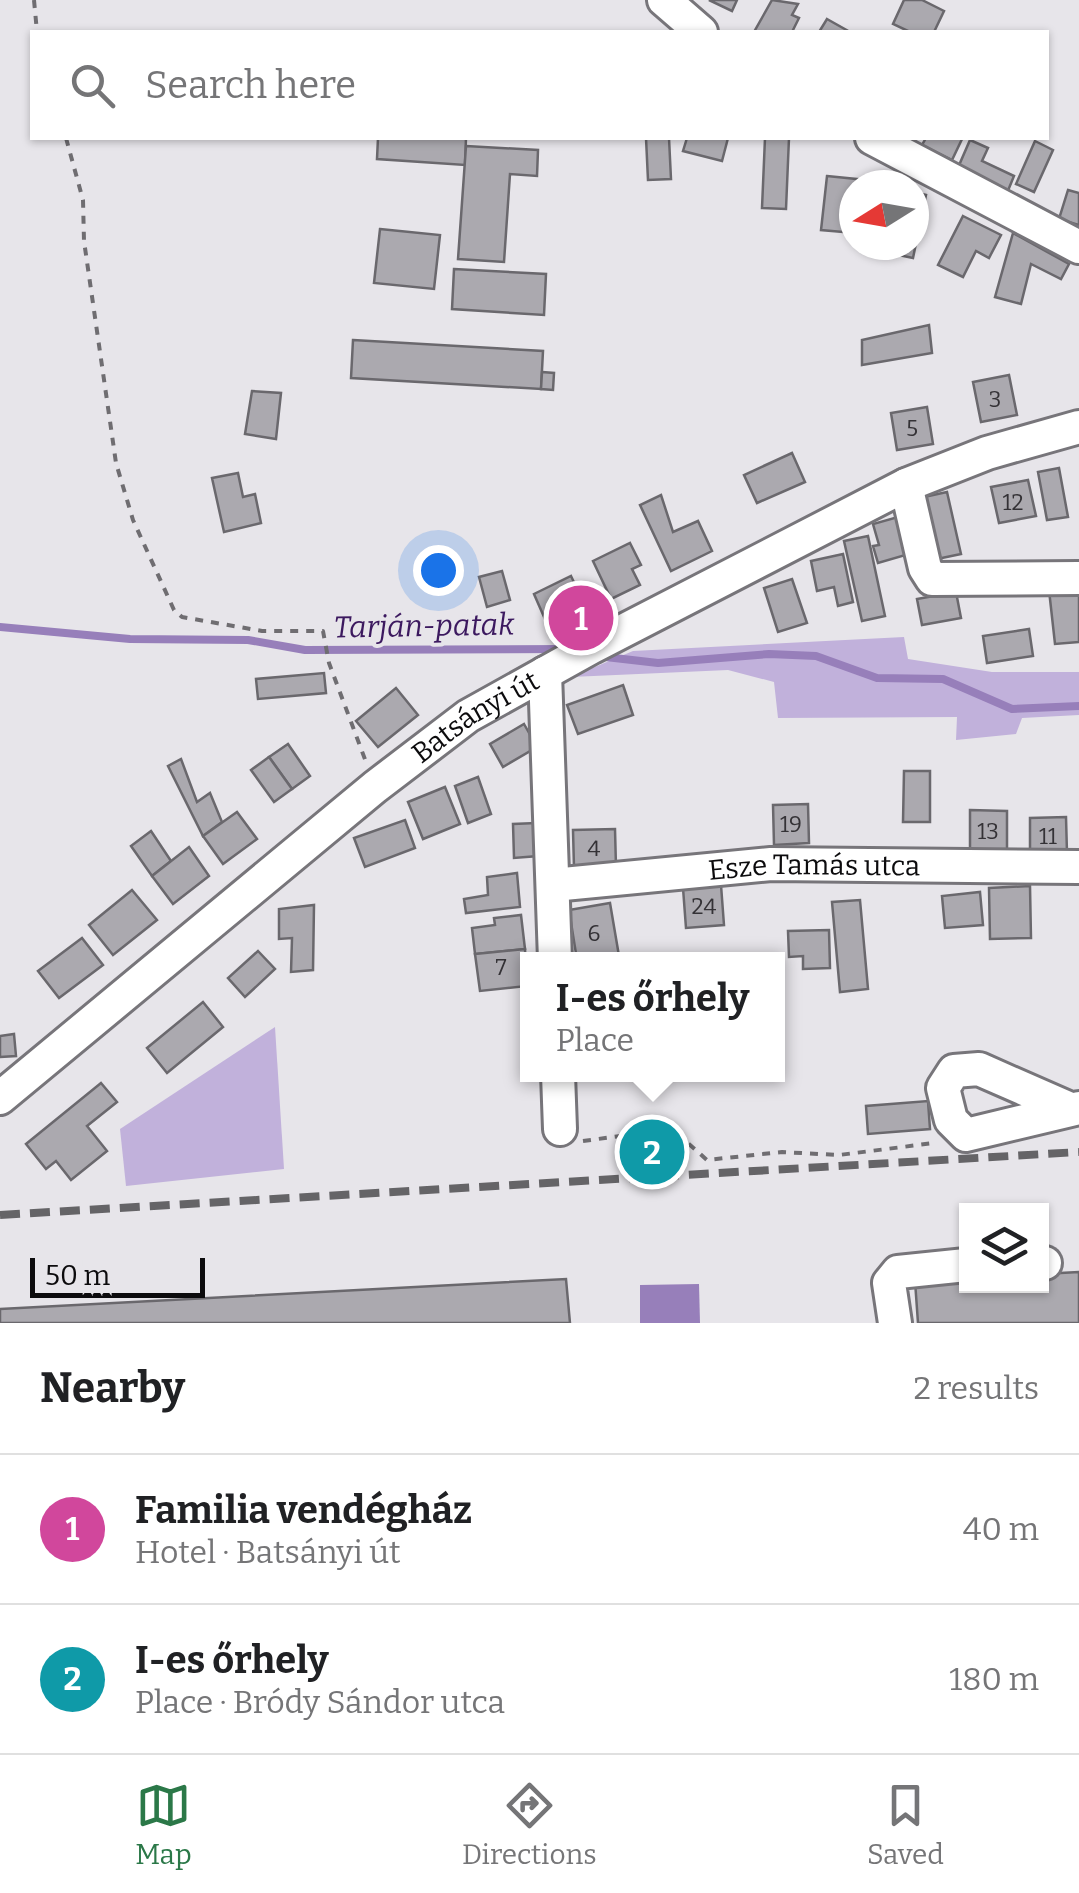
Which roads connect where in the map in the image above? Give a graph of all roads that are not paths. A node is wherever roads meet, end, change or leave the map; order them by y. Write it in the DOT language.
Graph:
graph roads {
  1 [pos="664,0"];
  2 [pos="699,30"];
  3 [pos="876,140"];
  4 [pos="1079,247"];
  5 [pos="1079,428"];
  6 [pos="906,485"];
  7 [pos="1079,578"];
  8 [pos="556,666"];
  9 [pos="1079,867"];
  10 [pos="553,885"];
  11 [pos="555,952"];
  12 [pos="558,1082"];
  13 [pos="0,1098"];
  14 [pos="1074,1108"];
  15 [pos="560,1130"];
  16 [pos="959,1266"];
  17 [pos="895,1323"];
  1 -- 2 [label="street"];
  3 -- 4 [label="street"];
  5 -- 6 [label="street, Batsányi út"];
  6 -- 7 [label="street"];
  6 -- 8 [label="street, Batsányi út"];
  8 -- 10 [label="street"];
  8 -- 13 [label="street, Batsányi út"];
  9 -- 10 [label="street, Esze Tamás utca"];
  10 -- 11 [label="street"];
  12 -- 15 [label="street"];
  14 -- 14 [label="street"];
  16 -- 17 [label="street"];
}
